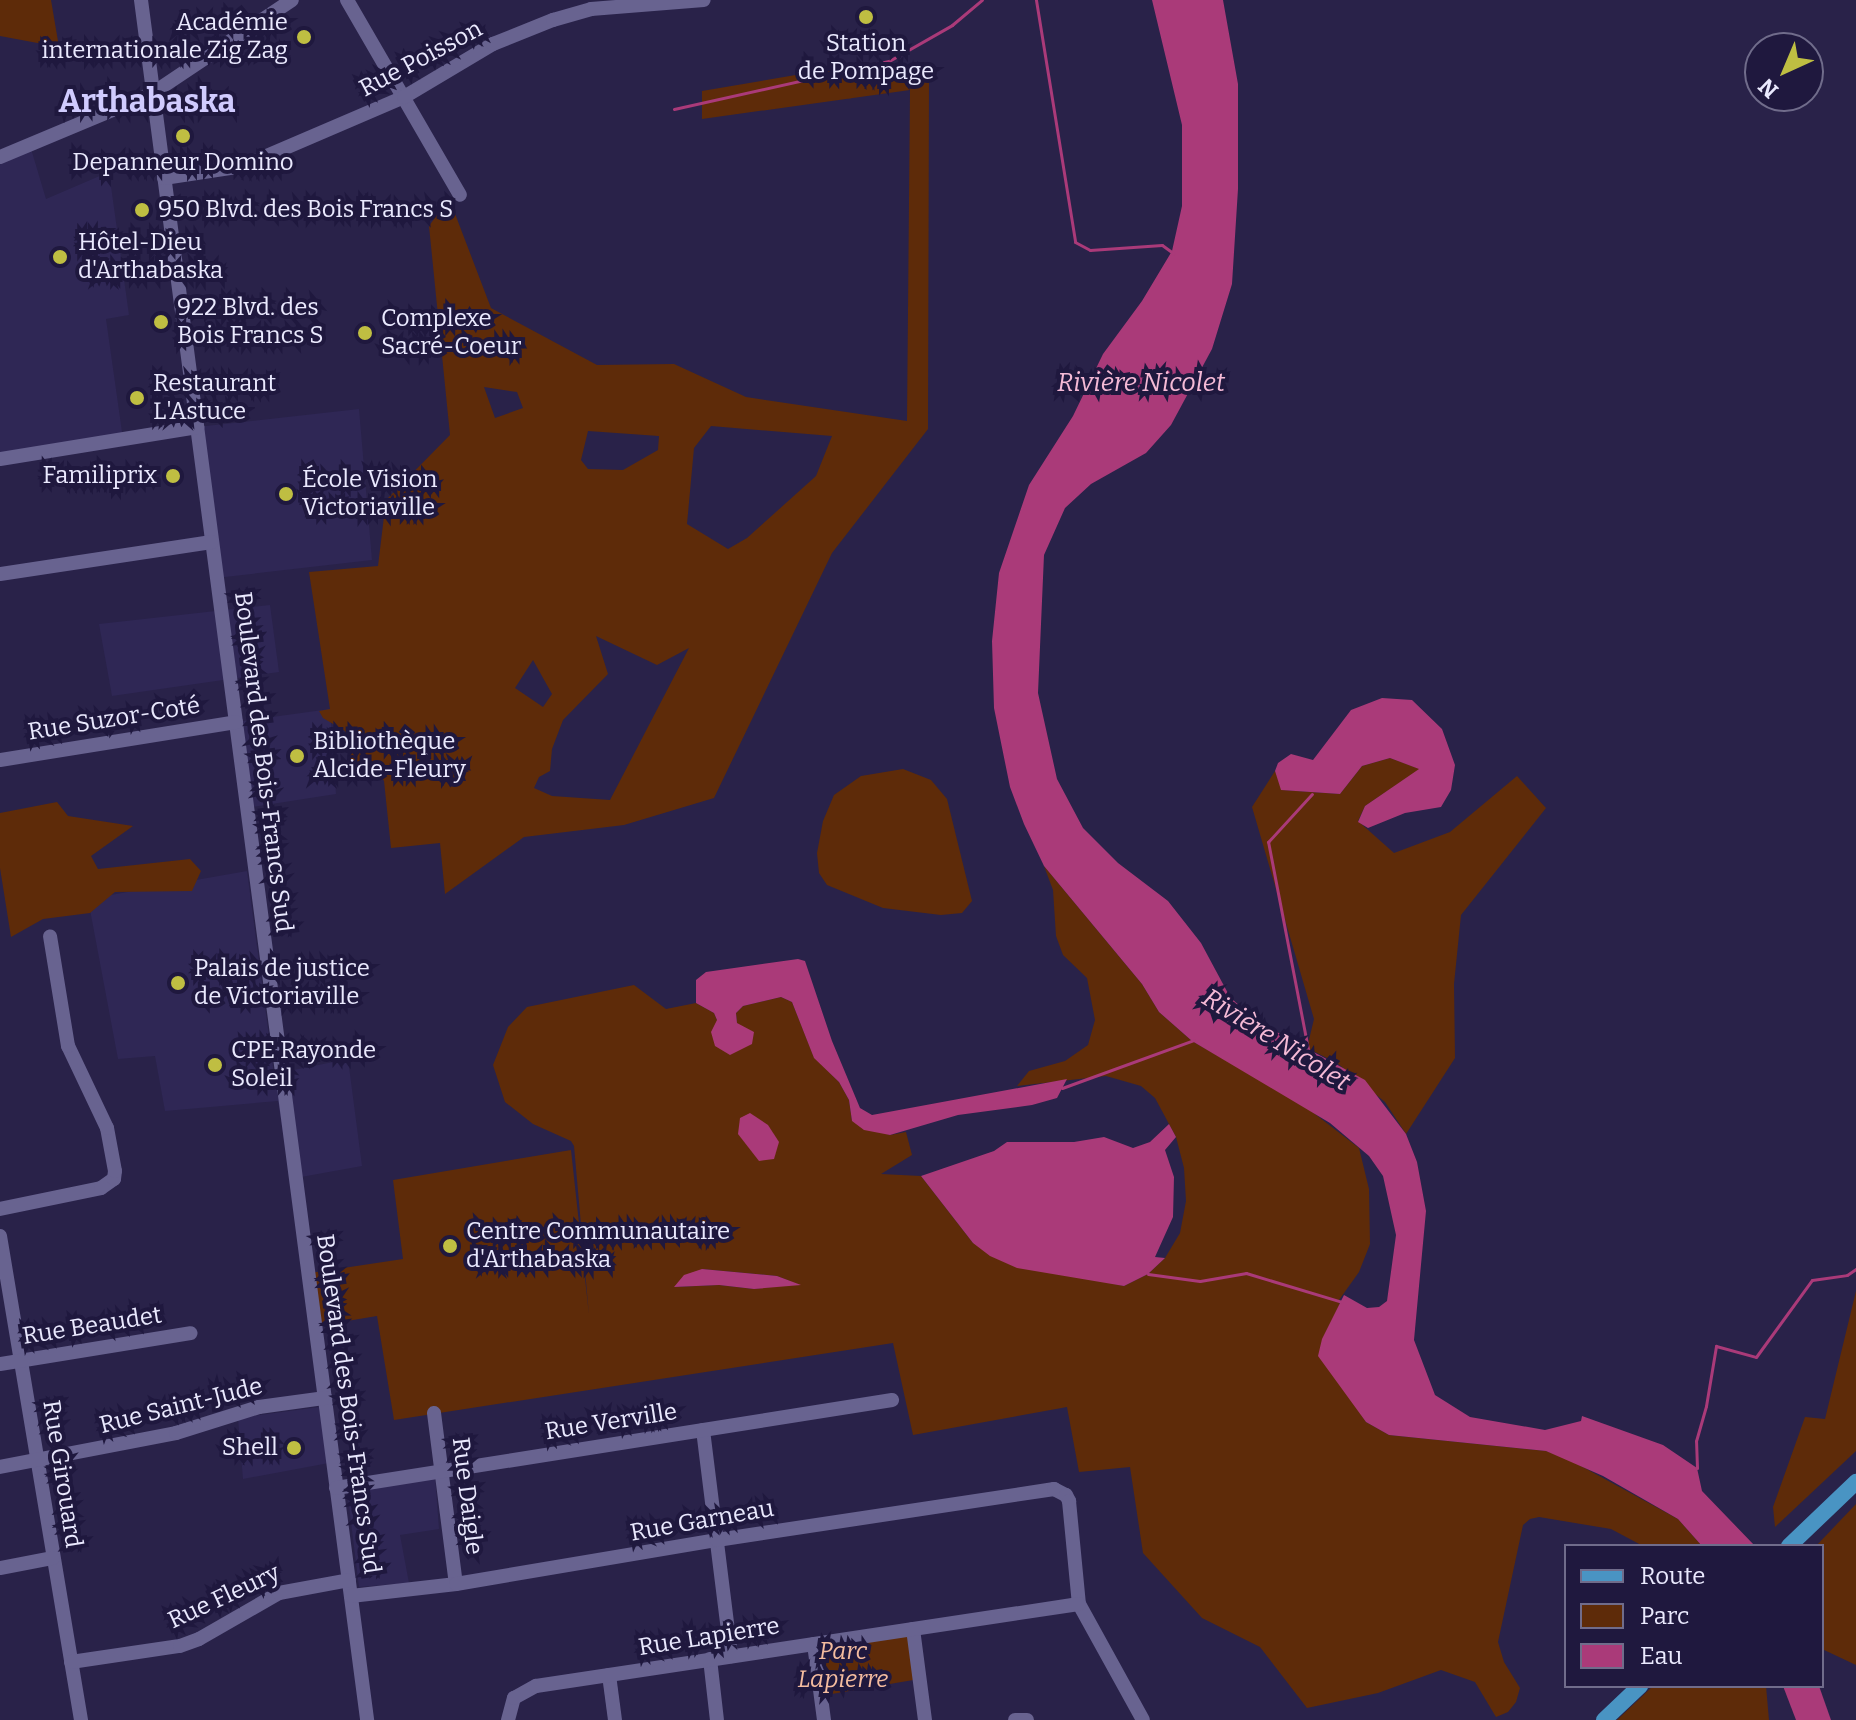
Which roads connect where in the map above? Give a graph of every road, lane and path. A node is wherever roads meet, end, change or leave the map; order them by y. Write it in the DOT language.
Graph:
graph roads {
  1 [pos="141,0"];
  2 [pos="292,0"];
  3 [pos="347,0"];
  4 [pos="704,0"];
  5 [pos="153,93"];
  6 [pos="404,97"];
  7 [pos="0,157"];
  8 [pos="164,178"];
  9 [pos="460,195"];
  10 [pos="197,427"];
  11 [pos="0,459"];
  12 [pos="212,542"];
  13 [pos="0,574"];
  14 [pos="236,722"];
  15 [pos="0,760"];
  16 [pos="50,936"];
  17 [pos="0,1209"];
  18 [pos="0,1236"];
  19 [pos="191,1333"];
  20 [pos="20,1359"];
  21 [pos="0,1364"];
  22 [pos="325,1398"];
  23 [pos="892,1400"];
  24 [pos="434,1413"];
  25 [pos="703,1430"];
  26 [pos="37,1461"];
  27 [pos="0,1467"];
  28 [pos="441,1472"];
  29 [pos="1856,1482"];
  30 [pos="336,1488"];
  31 [pos="717,1540"];
  32 [pos="1791,1544"];
  33 [pos="53,1558"];
  34 [pos="0,1568"];
  35 [pos="349,1580"];
  36 [pos="456,1584"];
  37 [pos="351,1596"];
  38 [pos="1079,1604"];
  39 [pos="913,1629"];
  40 [pos="814,1644"];
  41 [pos="731,1656"];
  42 [pos="710,1659"];
  43 [pos="71,1662"];
  44 [pos="609,1675"];
  45 [pos="1638,1688"];
  46 [pos="81,1720"];
  47 [pos="367,1720"];
  48 [pos="508,1720"];
  49 [pos="615,1720"];
  50 [pos="717,1720"];
  51 [pos="824,1720"];
  52 [pos="925,1720"];
  53 [pos="1015,1720"];
  54 [pos="1027,1720"];
  55 [pos="1143,1720"];
  56 [pos="1604,1720"];
  1 -- 5 [label="street, Boulevard des Bois-Francs Sud"];
  2 -- 5 [label="street"];
  3 -- 6 [label="street"];
  4 -- 6 [label="street, Rue Poisson"];
  5 -- 7 [label="street"];
  5 -- 8 [label="street, Boulevard des Bois-Francs Sud"];
  6 -- 8 [label="street, Rue Poisson"];
  6 -- 9 [label="street"];
  8 -- 10 [label="street, Boulevard des Bois-Francs Sud"];
  10 -- 11 [label="street"];
  10 -- 12 [label="street, Boulevard des Bois-Francs Sud"];
  12 -- 13 [label="street"];
  12 -- 14 [label="street, Boulevard des Bois-Francs Sud"];
  14 -- 15 [label="street, Rue Suzor-Coté"];
  14 -- 22 [label="street, Boulevard des Bois-Francs Sud"];
  16 -- 17 [label="street"];
  18 -- 20 [label="street, Rue Girouard"];
  19 -- 20 [label="street, Rue Beaudet"];
  20 -- 21 [label="street, Rue Beaudet"];
  20 -- 26 [label="street, Rue Girouard"];
  22 -- 26 [label="street, Rue Saint-Jude"];
  22 -- 30 [label="street, Boulevard des Bois-Francs Sud"];
  23 -- 25 [label="street, Rue Verville"];
  24 -- 28 [label="street, Rue Daigle"];
  25 -- 28 [label="street, Rue Verville"];
  25 -- 31 [label="street"];
  26 -- 27 [label="street, Rue Saint-Jude"];
  26 -- 33 [label="street, Rue Girouard"];
  28 -- 30 [label="street, Rue Verville"];
  28 -- 36 [label="street, Rue Daigle"];
  29 -- 32 [label="main road"];
  30 -- 35 [label="street, Boulevard des Bois-Francs Sud"];
  31 -- 36 [label="street, Rue Garneau"];
  31 -- 38 [label="street, Rue Garneau"];
  31 -- 41 [label="street"];
  33 -- 34 [label="street"];
  33 -- 43 [label="street, Rue Girouard"];
  35 -- 37 [label="street, Boulevard des Bois-Francs Sud"];
  35 -- 43 [label="street, Rue Fleury"];
  36 -- 37 [label="street, Rue Garneau"];
  37 -- 47 [label="street, Boulevard des Bois-Francs Sud"];
  38 -- 39 [label="street, Rue Lapierre"];
  38 -- 55 [label="street"];
  39 -- 40 [label="street, Rue Lapierre"];
  39 -- 52 [label="street"];
  40 -- 41 [label="street, Rue Lapierre"];
  40 -- 51 [label="street"];
  41 -- 42 [label="street, Rue Lapierre"];
  42 -- 44 [label="street, Rue Lapierre"];
  42 -- 50 [label="street"];
  43 -- 46 [label="street, Rue Girouard"];
  44 -- 48 [label="street, Rue Lapierre"];
  44 -- 49 [label="street"];
  45 -- 56 [label="main road"];
  53 -- 54 [label="street"];
}
